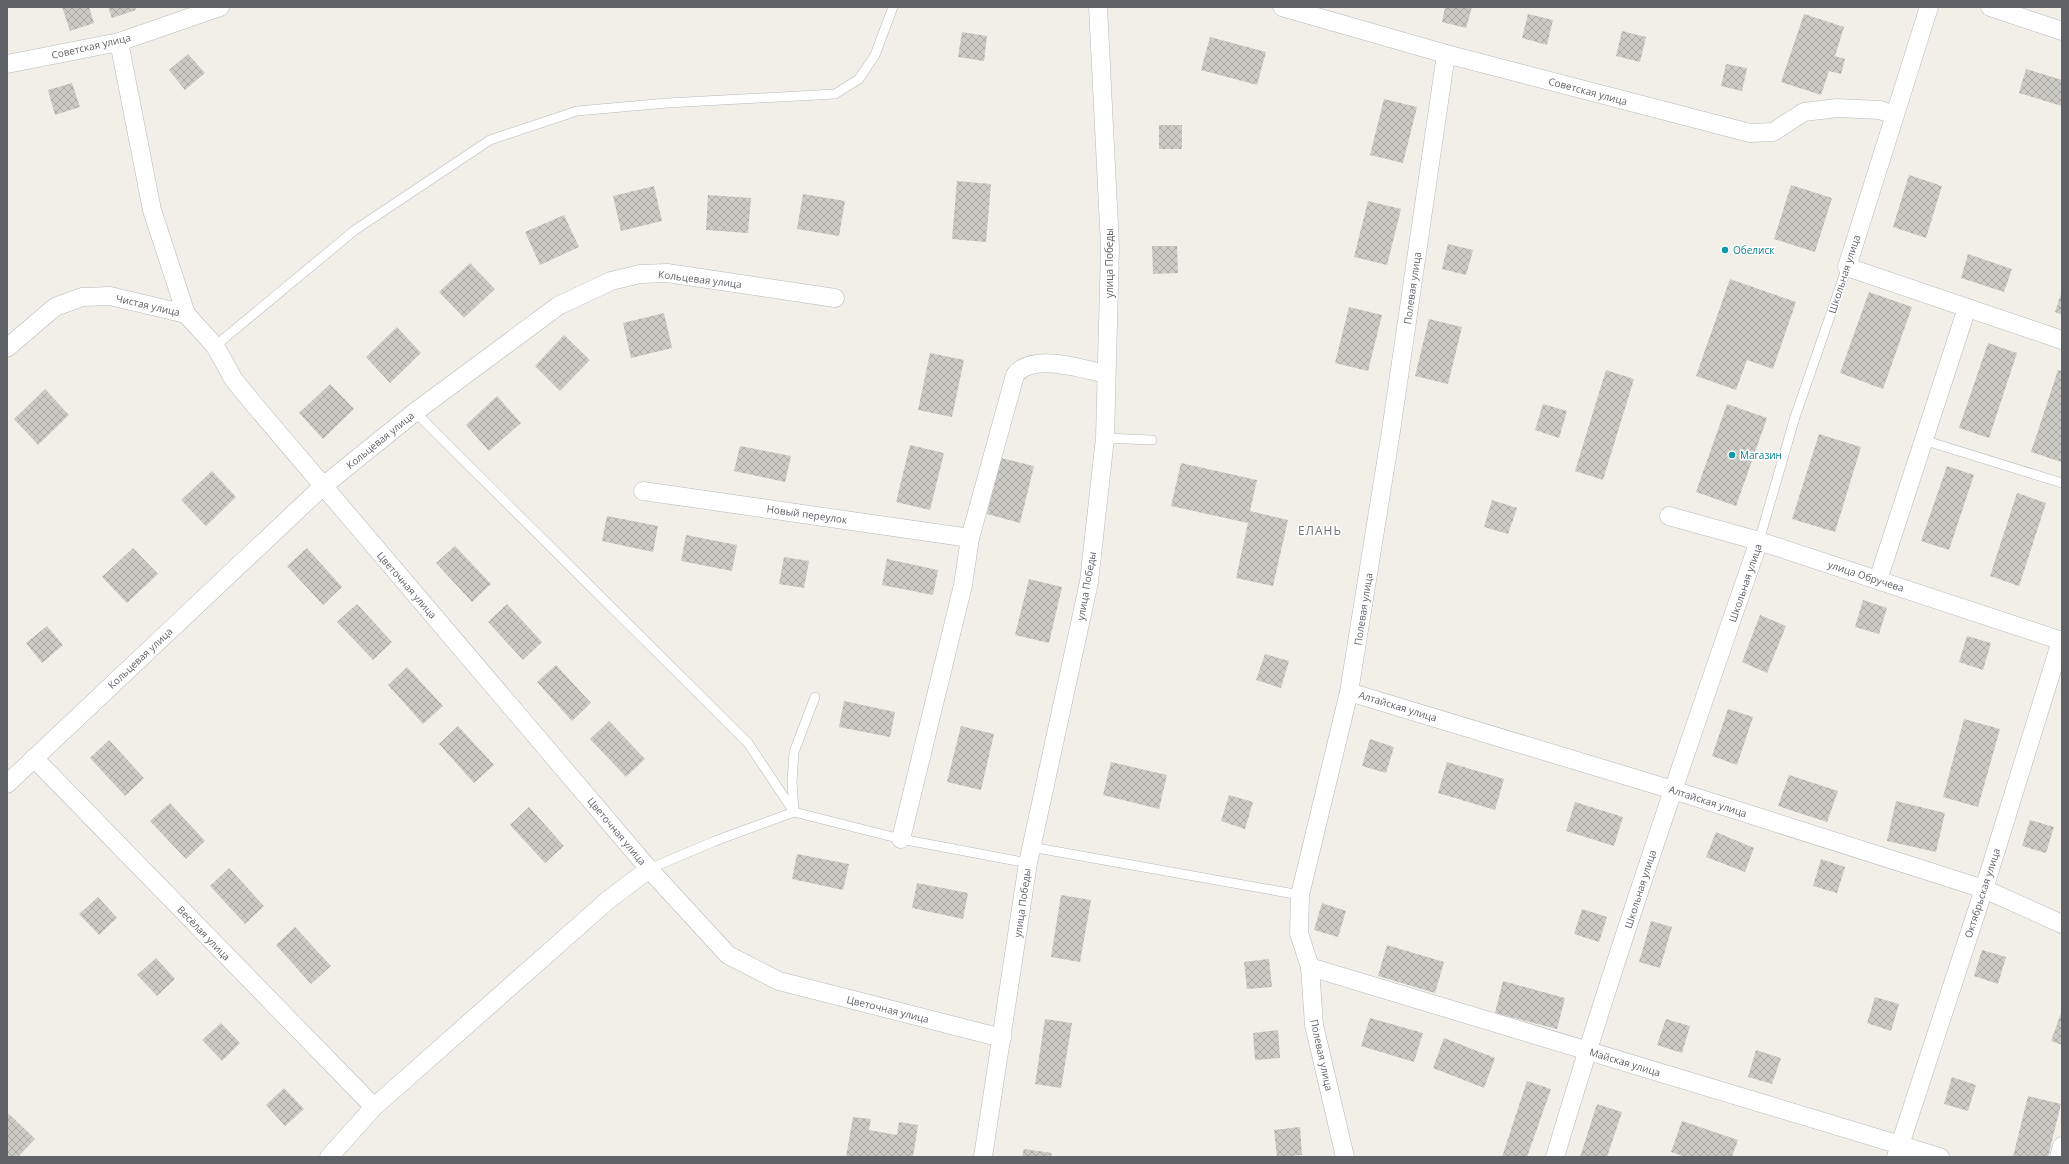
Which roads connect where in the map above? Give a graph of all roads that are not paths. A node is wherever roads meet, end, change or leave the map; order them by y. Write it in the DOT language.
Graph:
graph roads {
  1 [pos="220,7"];
  2 [pos="893,7"];
  3 [pos="1098,7"];
  4 [pos="1282,7"];
  5 [pos="1929,7"];
  6 [pos="1990,7"];
  7 [pos="2062,31"];
  8 [pos="118,42"];
  9 [pos="1446,54"];
  10 [pos="7,64"];
  11 [pos="1894,115"];
  12 [pos="1847,267"];
  13 [pos="835,298"];
  14 [pos="1967,308"];
  15 [pos="186,314"];
  16 [pos="2062,340"];
  17 [pos="215,346"];
  18 [pos="7,348"];
  19 [pos="1106,374"];
  20 [pos="415,412"];
  21 [pos="1104,438"];
  22 [pos="1152,440"];
  23 [pos="1923,440"];
  24 [pos="2062,483"];
  25 [pos="322,486"];
  26 [pos="643,491"];
  27 [pos="1669,516"];
  28 [pos="970,538"];
  29 [pos="1759,541"];
  30 [pos="1878,580"];
  31 [pos="2062,641"];
  32 [pos="1349,692"];
  33 [pos="815,697"];
  34 [pos="34,758"];
  35 [pos="7,784"];
  36 [pos="1673,790"];
  37 [pos="794,812"];
  38 [pos="901,839"];
  39 [pos="1029,855"];
  40 [pos="649,869"];
  41 [pos="1984,889"];
  42 [pos="1300,895"];
  43 [pos="2062,924"];
  44 [pos="1310,967"];
  45 [pos="1002,1038"];
  46 [pos="1587,1051"];
  47 [pos="374,1107"];
  48 [pos="2062,1146"];
  49 [pos="1898,1151"];
  50 [pos="328,1157"];
  51 [pos="983,1157"];
  52 [pos="1345,1157"];
  53 [pos="1555,1157"];
  54 [pos="1940,1157"];
  55 [pos="2059,1157"];
  1 -- 8 [label="street, Советская улица"];
  2 -- 17 [label="lane"];
  3 -- 19 [label="street, улица Победы"];
  4 -- 9 [label="street, Советская улица"];
  5 -- 11 [label="street, Школьная улица"];
  6 -- 7 [label="street"];
  8 -- 10 [label="street, Советская улица"];
  8 -- 15 [label="street"];
  9 -- 11 [label="street, Советская улица"];
  9 -- 32 [label="street, Полевая улица"];
  11 -- 12 [label="street, Школьная улица"];
  12 -- 14 [label="street"];
  12 -- 29 [label="lane, Школьная улица"];
  13 -- 20 [label="street, Кольцевая улица"];
  14 -- 16 [label="street"];
  14 -- 23 [label="street"];
  15 -- 17 [label="street, Цветочная улица"];
  15 -- 18 [label="street, Чистая улица"];
  17 -- 25 [label="street, Цветочная улица"];
  19 -- 21 [label="street, улица Победы"];
  19 -- 28 [label="street"];
  20 -- 25 [label="street, Кольцевая улица"];
  20 -- 37 [label="lane"];
  21 -- 22 [label="lane"];
  21 -- 39 [label="street, улица Победы"];
  23 -- 24 [label="lane"];
  23 -- 30 [label="street"];
  25 -- 34 [label="street, Кольцевая улица"];
  25 -- 40 [label="street, Цветочная улица"];
  26 -- 28 [label="street, Новый переулок"];
  27 -- 29 [label="street, улица Обручева"];
  28 -- 38 [label="street"];
  29 -- 30 [label="street, улица Обручева"];
  29 -- 36 [label="street, Школьная улица"];
  30 -- 31 [label="street, улица Обручева"];
  31 -- 41 [label="street, Октябрьская улица"];
  32 -- 36 [label="street, Алтайская улица"];
  32 -- 42 [label="street, Полевая улица"];
  33 -- 37 [label="lane"];
  34 -- 35 [label="street, Кольцевая улица"];
  34 -- 47 [label="street, Весёлая улица"];
  36 -- 41 [label="street, Алтайская улица"];
  36 -- 46 [label="street, Школьная улица"];
  37 -- 38 [label="lane"];
  37 -- 40 [label="lane"];
  38 -- 39 [label="lane"];
  39 -- 42 [label="lane"];
  39 -- 45 [label="street, улица Победы"];
  40 -- 45 [label="street, Цветочная улица"];
  40 -- 47 [label="street"];
  41 -- 43 [label="street, Алтайская улица"];
  41 -- 49 [label="street, Октябрьская улица"];
  42 -- 44 [label="street, Полевая улица"];
  44 -- 46 [label="street, Майская улица"];
  44 -- 52 [label="street, Полевая улица"];
  45 -- 51 [label="street, улица Победы"];
  46 -- 49 [label="street, Майская улица"];
  46 -- 53 [label="street, Школьная улица"];
  47 -- 50 [label="street"];
  48 -- 55 [label="street"];
  49 -- 54 [label="street, Майская улица"];
}
